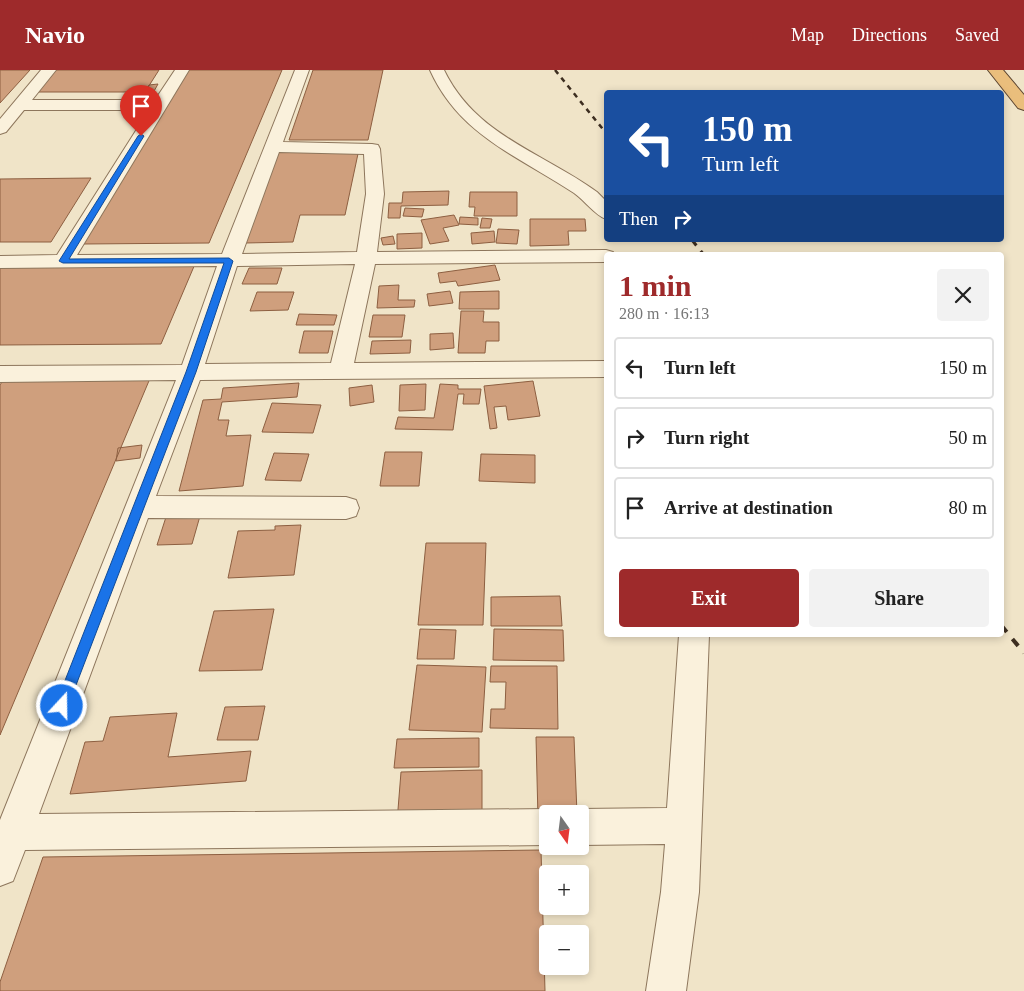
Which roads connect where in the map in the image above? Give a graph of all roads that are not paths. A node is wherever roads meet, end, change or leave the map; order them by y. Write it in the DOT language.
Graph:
graph roads {
  1 [pos="50,70"];
  2 [pos="182,70"];
  3 [pos="302,70"];
  4 [pos="437,70"];
  5 [pos="995,70"];
  6 [pos="21,104"];
  7 [pos="160,105"];
  8 [pos="1024,105"];
  9 [pos="0,129"];
  10 [pos="273,147"];
  11 [pos="604,210"];
  12 [pos="616,251"];
  13 [pos="366,259"];
  14 [pos="63,261"];
  15 [pos="229,261"];
  16 [pos="0,262"];
  17 [pos="604,369"];
  18 [pos="341,371"];
  19 [pos="191,372"];
  20 [pos="0,374"];
  21 [pos="138,508"];
  22 [pos="346,508"];
  23 [pos="694,637"];
  24 [pos="589,826"];
  25 [pos="683,826"];
  26 [pos="539,827"];
  27 [pos="13,832"];
  28 [pos="0,868"];
  29 [pos="666,991"];
  1 -- 6 [label="street"];
  2 -- 7 [label="street"];
  3 -- 10 [label="street"];
  4 -- 11 [label="street"];
  5 -- 8 [label="highway"];
  6 -- 7 [label="street"];
  6 -- 9 [label="street"];
  7 -- 14 [label="street"];
  10 -- 13 [label="street"];
  10 -- 15 [label="street"];
  12 -- 13 [label="street"];
  13 -- 15 [label="street"];
  13 -- 18 [label="street"];
  14 -- 15 [label="street"];
  14 -- 16 [label="street"];
  15 -- 19 [label="street"];
  17 -- 18 [label="street"];
  18 -- 19 [label="street"];
  19 -- 20 [label="street"];
  19 -- 21 [label="street"];
  21 -- 22 [label="street"];
  21 -- 27 [label="street"];
  23 -- 25 [label="street"];
  24 -- 25 [label="street"];
  25 -- 29 [label="street"];
  26 -- 27 [label="street"];
  27 -- 28 [label="street"];
}
